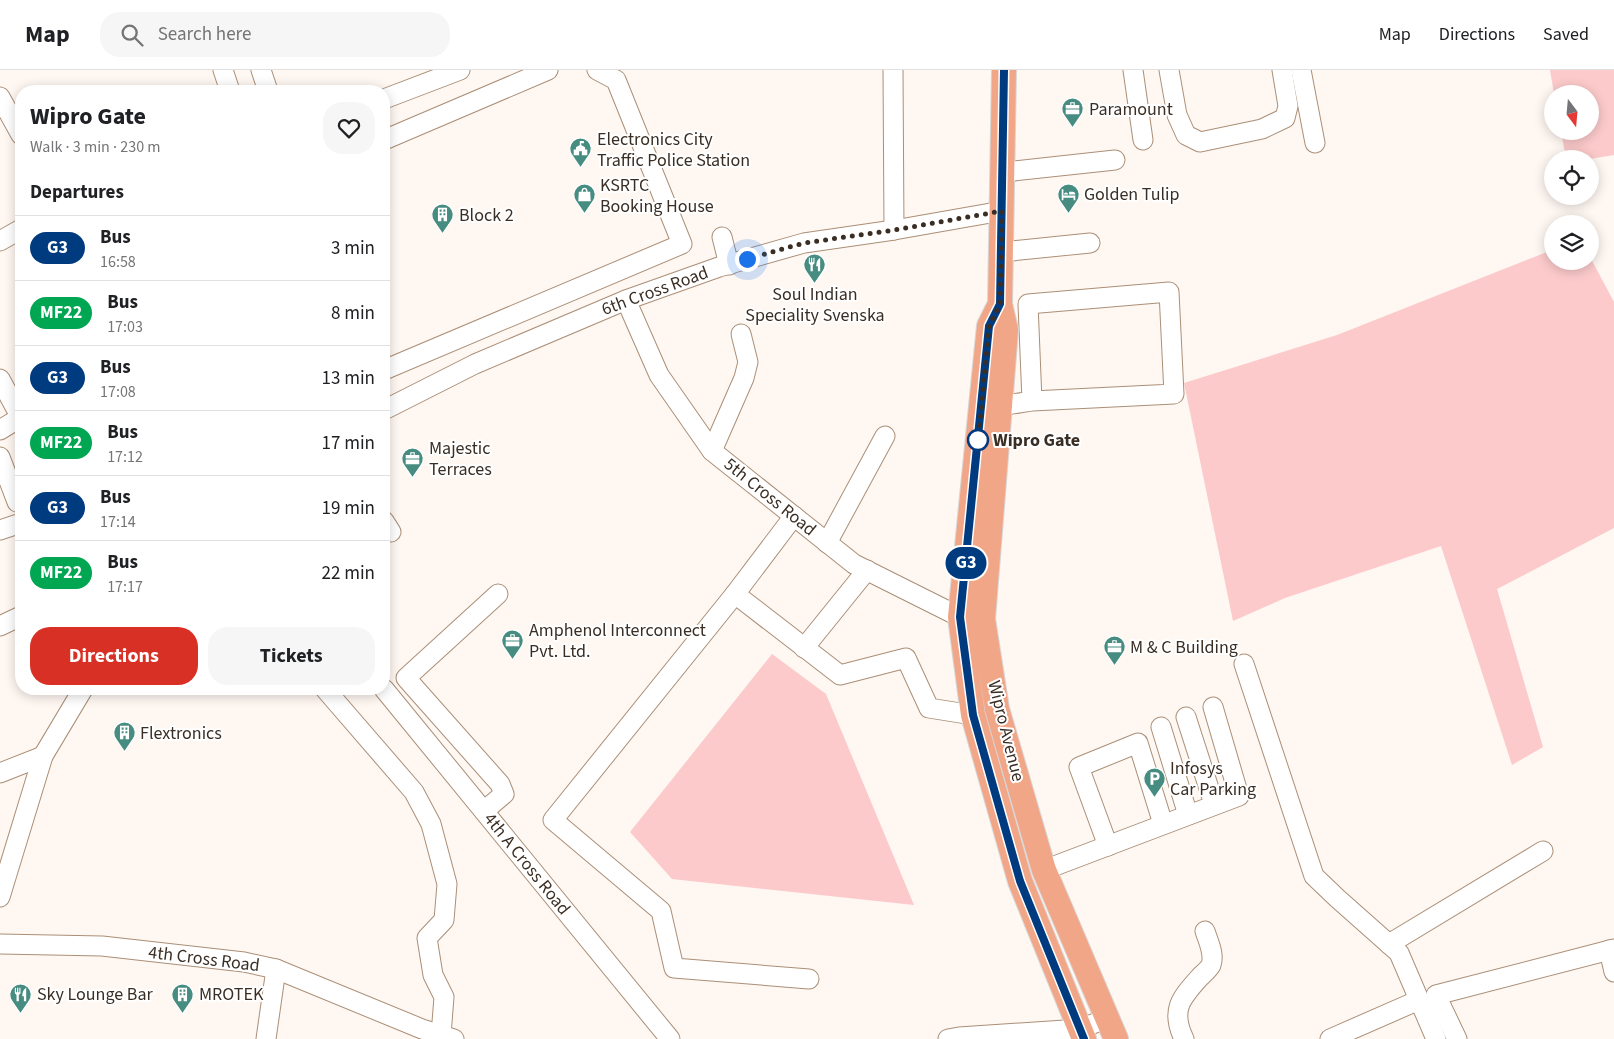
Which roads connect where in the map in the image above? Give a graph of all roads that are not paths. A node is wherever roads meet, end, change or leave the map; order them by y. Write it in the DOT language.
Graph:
graph roads {
  1 [pos="223,70"];
  2 [pos="261,70"];
  3 [pos="460,70"];
  4 [pos="548,70"];
  5 [pos="597,70"];
  6 [pos="893,70"];
  7 [pos="1004,70"];
  8 [pos="1133,70"];
  9 [pos="1169,70"];
  10 [pos="1282,70"];
  11 [pos="1301,70"];
  12 [pos="228,85"];
  13 [pos="266,85"];
  14 [pos="0,96"];
  15 [pos="390,96"];
  16 [pos="15,124"];
  17 [pos="390,137"];
  18 [pos="1143,140"];
  19 [pos="1315,143"];
  20 [pos="1115,160"];
  21 [pos="1003,171"];
  22 [pos="1002,211"];
  23 [pos="894,230"];
  24 [pos="15,232"];
  25 [pos="722,237"];
  26 [pos="0,241"];
  27 [pos="1090,243"];
  28 [pos="1002,252"];
  29 [pos="729,265"];
  30 [pos="626,300"];
  31 [pos="1000,304"];
  32 [pos="741,334"];
  33 [pos="390,367"];
  34 [pos="0,379"];
  35 [pos="1032,402"];
  36 [pos="1000,406"];
  37 [pos="15,407"];
  38 [pos="390,407"];
  39 [pos="15,421"];
  40 [pos="0,430"];
  41 [pos="885,436"];
  42 [pos="712,451"];
  43 [pos="0,457"];
  44 [pos="15,493"];
  45 [pos="794,516"];
  46 [pos="15,525"];
  47 [pos="0,530"];
  48 [pos="827,542"];
  49 [pos="867,570"];
  50 [pos="498,594"];
  51 [pos="735,594"];
  52 [pos="972,618"];
  53 [pos="15,619"];
  54 [pos="0,626"];
  55 [pos="804,648"];
  56 [pos="1244,664"];
  57 [pos="406,678"];
  58 [pos="390,687"];
  59 [pos="79,695"];
  60 [pos="330,695"];
  61 [pos="389,695"];
  62 [pos="1213,707"];
  63 [pos="973,715"];
  64 [pos="1186,717"];
  65 [pos="1161,727"];
  66 [pos="43,756"];
  67 [pos="0,773"];
  68 [pos="1214,804"];
  69 [pos="484,811"];
  70 [pos="1188,815"];
  71 [pos="1163,824"];
  72 [pos="1108,846"];
  73 [pos="1543,851"];
  74 [pos="1044,870"];
  75 [pos="0,897"];
  76 [pos="1204,930"];
  77 [pos="0,944"];
  78 [pos="1390,944"];
  79 [pos="1611,950"];
  80 [pos="276,969"];
  81 [pos="1614,972"];
  82 [pos="809,979"];
  83 [pos="1419,1000"];
  84 [pos="1112,1029"];
  85 [pos="1369,1031"];
  86 [pos="1082,1034"];
  87 [pos="448,1037"];
  88 [pos="266,1039"];
  89 [pos="670,1039"];
  90 [pos="948,1039"];
  91 [pos="1184,1039"];
  92 [pos="1330,1039"];
  93 [pos="1436,1039"];
  94 [pos="1456,1039"];
  1 -- 12 [label="street"];
  2 -- 13 [label="street"];
  3 -- 15 [label="street"];
  4 -- 17 [label="street"];
  5 -- 33 [label="street"];
  6 -- 23 [label="street"];
  7 -- 21 [label="main road, Wipro Avenue"];
  8 -- 18 [label="street"];
  9 -- 10 [label="street"];
  11 -- 19 [label="street"];
  14 -- 16 [label="street"];
  20 -- 21 [label="street"];
  21 -- 22 [label="main road, Wipro Avenue"];
  22 -- 23 [label="street, 6th Cross Road"];
  22 -- 28 [label="main road, Wipro Avenue"];
  23 -- 29 [label="street, 6th Cross Road"];
  24 -- 26 [label="street"];
  25 -- 29 [label="street"];
  27 -- 28 [label="street"];
  28 -- 31 [label="main road, Wipro Avenue"];
  29 -- 30 [label="street, 6th Cross Road"];
  30 -- 38 [label="street, 6th Cross Road"];
  30 -- 42 [label="street, 5th Cross Road"];
  31 -- 36 [label="main road, Wipro Avenue"];
  31 -- 52 [label="main road, Wipro Avenue"];
  32 -- 42 [label="street"];
  34 -- 37 [label="street"];
  35 -- 35 [label="street"];
  35 -- 36 [label="street"];
  36 -- 52 [label="main road, Wipro Avenue"];
  39 -- 40 [label="street"];
  41 -- 48 [label="street"];
  42 -- 45 [label="street, 5th Cross Road"];
  43 -- 44 [label="street"];
  45 -- 48 [label="street, 5th Cross Road"];
  45 -- 51 [label="street"];
  46 -- 47 [label="street"];
  48 -- 49 [label="street, 5th Cross Road"];
  49 -- 52 [label="street, 5th Cross Road"];
  49 -- 55 [label="street"];
  50 -- 57 [label="street"];
  51 -- 55 [label="street"];
  51 -- 82 [label="street"];
  52 -- 63 [label="main road, Wipro Avenue"];
  52 -- 74 [label="main road, Wipro Avenue"];
  53 -- 54 [label="street"];
  55 -- 63 [label="street"];
  56 -- 78 [label="street"];
  57 -- 58 [label="street"];
  57 -- 69 [label="street"];
  59 -- 66 [label="street"];
  60 -- 87 [label="street"];
  61 -- 69 [label="street, 4th A Cross Road"];
  62 -- 68 [label="street"];
  63 -- 86 [label="main road, Wipro Avenue"];
  64 -- 68 [label="street"];
  65 -- 70 [label="street"];
  66 -- 67 [label="street"];
  66 -- 75 [label="street"];
  68 -- 70 [label="street"];
  69 -- 89 [label="street, 4th A Cross Road"];
  70 -- 71 [label="street"];
  71 -- 72 [label="street"];
  71 -- 72 [label="street"];
  72 -- 74 [label="street"];
  73 -- 78 [label="street"];
  74 -- 84 [label="main road, Wipro Avenue"];
  76 -- 91 [label="street"];
  77 -- 80 [label="street, 4th Cross Road"];
  78 -- 83 [label="street"];
  79 -- 81 [label="street"];
  79 -- 94 [label="street"];
  80 -- 87 [label="street, 4th Cross Road"];
  80 -- 88 [label="street"];
  83 -- 85 [label="street"];
  83 -- 93 [label="street"];
  84 -- 86 [label="street"];
  85 -- 92 [label="street"];
  86 -- 90 [label="street"];
}
